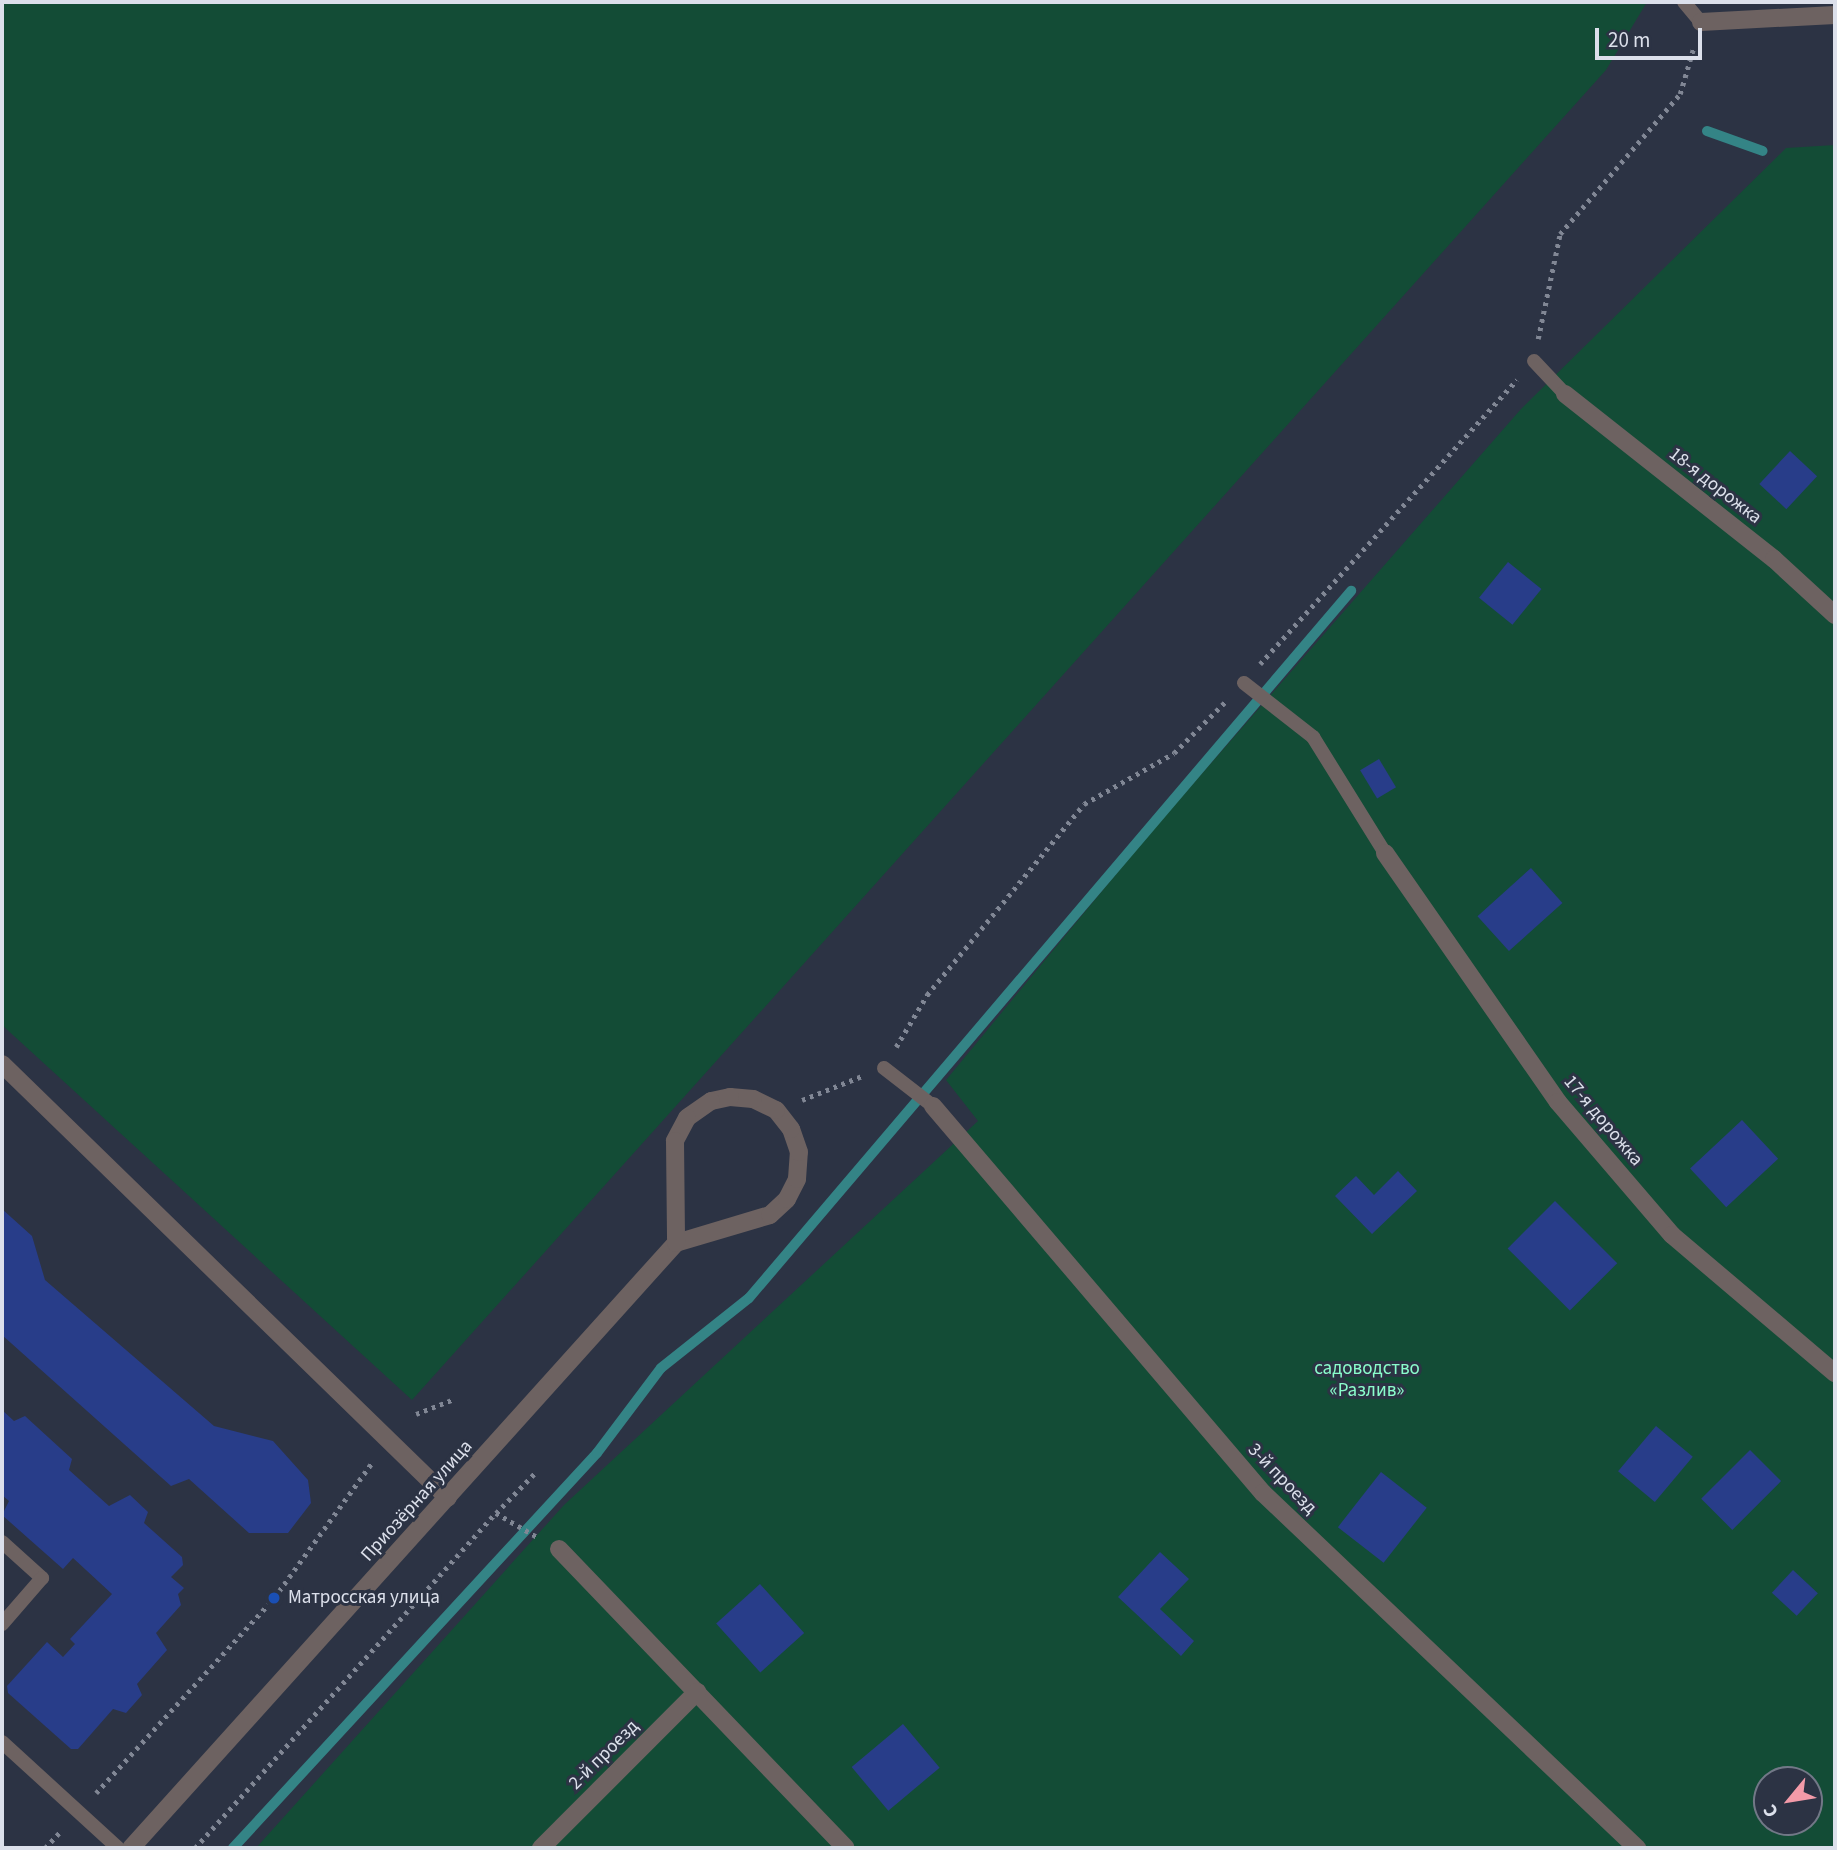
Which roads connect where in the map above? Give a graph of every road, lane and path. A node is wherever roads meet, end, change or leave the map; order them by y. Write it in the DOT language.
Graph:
graph roads {
  1 [pos="1684,2"];
  2 [pos="1835,15"];
  3 [pos="1701,22"];
  4 [pos="1534,360"];
  5 [pos="1565,394"];
  6 [pos="1835,615"];
  7 [pos="1249,687"];
  8 [pos="1385,853"];
  9 [pos="2,1064"];
  10 [pos="884,1068"];
  11 [pos="933,1106"];
  12 [pos="776,1110"];
  13 [pos="676,1243"];
  14 [pos="1835,1373"];
  15 [pos="454,1399"];
  16 [pos="416,1414"];
  17 [pos="373,1461"];
  18 [pos="535,1473"];
  19 [pos="448,1498"];
  20 [pos="496,1513"];
  21 [pos="534,1535"];
  22 [pos="2,1542"];
  23 [pos="559,1549"];
  24 [pos="2,1623"];
  25 [pos="697,1692"];
  26 [pos="2,1742"];
  27 [pos="91,1798"];
  28 [pos="64,1828"];
  29 [pos="131,1847"];
  30 [pos="45,1848"];
  31 [pos="195,1848"];
  32 [pos="541,1848"];
  33 [pos="846,1848"];
  34 [pos="1637,1848"];
  1 -- 3 [label="lane"];
  2 -- 3 [label="street"];
  3 -- 4 [label="path"];
  4 -- 5 [label="lane"];
  4 -- 7 [label="path"];
  5 -- 6 [label="street, 18-я дорожка"];
  7 -- 8 [label="lane"];
  7 -- 10 [label="path"];
  8 -- 14 [label="street, 17-я дорожка"];
  9 -- 19 [label="street"];
  10 -- 11 [label="lane"];
  10 -- 12 [label="path"];
  11 -- 34 [label="street, 3-й проезд"];
  12 -- 13 [label="street"];
  12 -- 13 [label="street"];
  13 -- 19 [label="street, Приозёрная улица"];
  15 -- 16 [label="path"];
  17 -- 27 [label="path"];
  18 -- 20 [label="path"];
  19 -- 29 [label="street, Приозёрная улица"];
  20 -- 21 [label="path"];
  20 -- 31 [label="path"];
  22 -- 24 [label="lane"];
  23 -- 25 [label="street"];
  25 -- 32 [label="street, 2-й проезд"];
  25 -- 33 [label="street"];
  26 -- 29 [label="lane"];
  28 -- 30 [label="path"];
}
